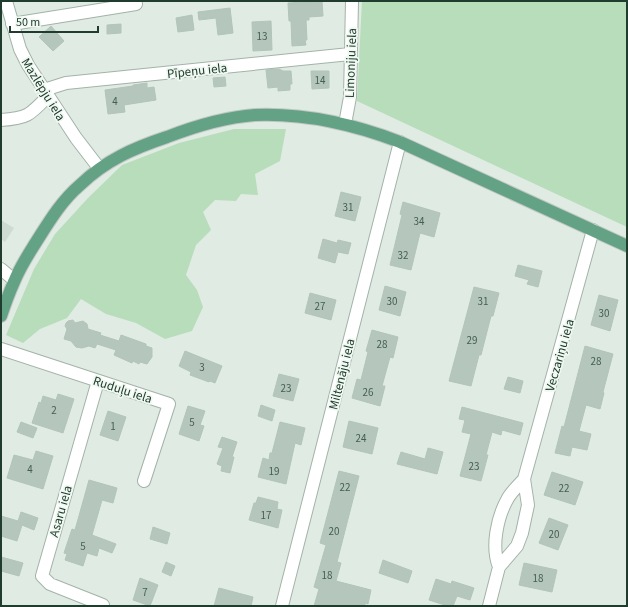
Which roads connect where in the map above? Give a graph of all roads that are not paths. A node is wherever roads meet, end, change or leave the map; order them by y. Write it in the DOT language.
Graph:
graph roads {
  1 [pos="6,1"];
  2 [pos="352,1"];
  3 [pos="136,4"];
  4 [pos="12,24"];
  5 [pos="350,54"];
  6 [pos="46,93"];
  7 [pos="1,120"];
  8 [pos="345,124"];
  9 [pos="400,142"];
  10 [pos="99,168"];
  11 [pos="593,230"];
  12 [pos="627,246"];
  13 [pos="1,269"];
  14 [pos="14,280"];
  15 [pos="1,316"];
  16 [pos="1,349"];
  17 [pos="98,381"];
  18 [pos="524,479"];
  19 [pos="144,481"];
  20 [pos="500,567"];
  21 [pos="103,605"];
  22 [pos="282,606"];
  23 [pos="489,606"];
  1 -- 4 [label="street, Mazlēpju iela"];
  2 -- 5 [label="street, Limoniju iela"];
  3 -- 4 [label="street"];
  4 -- 6 [label="street, Mazlēpju iela"];
  5 -- 6 [label="street, Pīpeņu iela"];
  5 -- 8 [label="street, Limoniju iela"];
  6 -- 7 [label="street"];
  6 -- 10 [label="street, Mazlēpju iela"];
  8 -- 9 [label="main road"];
  8 -- 10 [label="main road"];
  9 -- 11 [label="main road"];
  9 -- 22 [label="street, Miltenāju iela"];
  10 -- 14 [label="main road"];
  11 -- 12 [label="main road"];
  11 -- 18 [label="street, Veczariņu iela"];
  13 -- 14 [label="street"];
  14 -- 15 [label="main road"];
  16 -- 17 [label="street, Ruduļu iela"];
  17 -- 19 [label="street, Ruduļu iela"];
  17 -- 21 [label="street, Asaru iela"];
  18 -- 20 [label="street, Veczariņu iela"];
  18 -- 20 [label="street, Veczariņu iela"];
  20 -- 23 [label="street, Veczariņu iela"];
}
